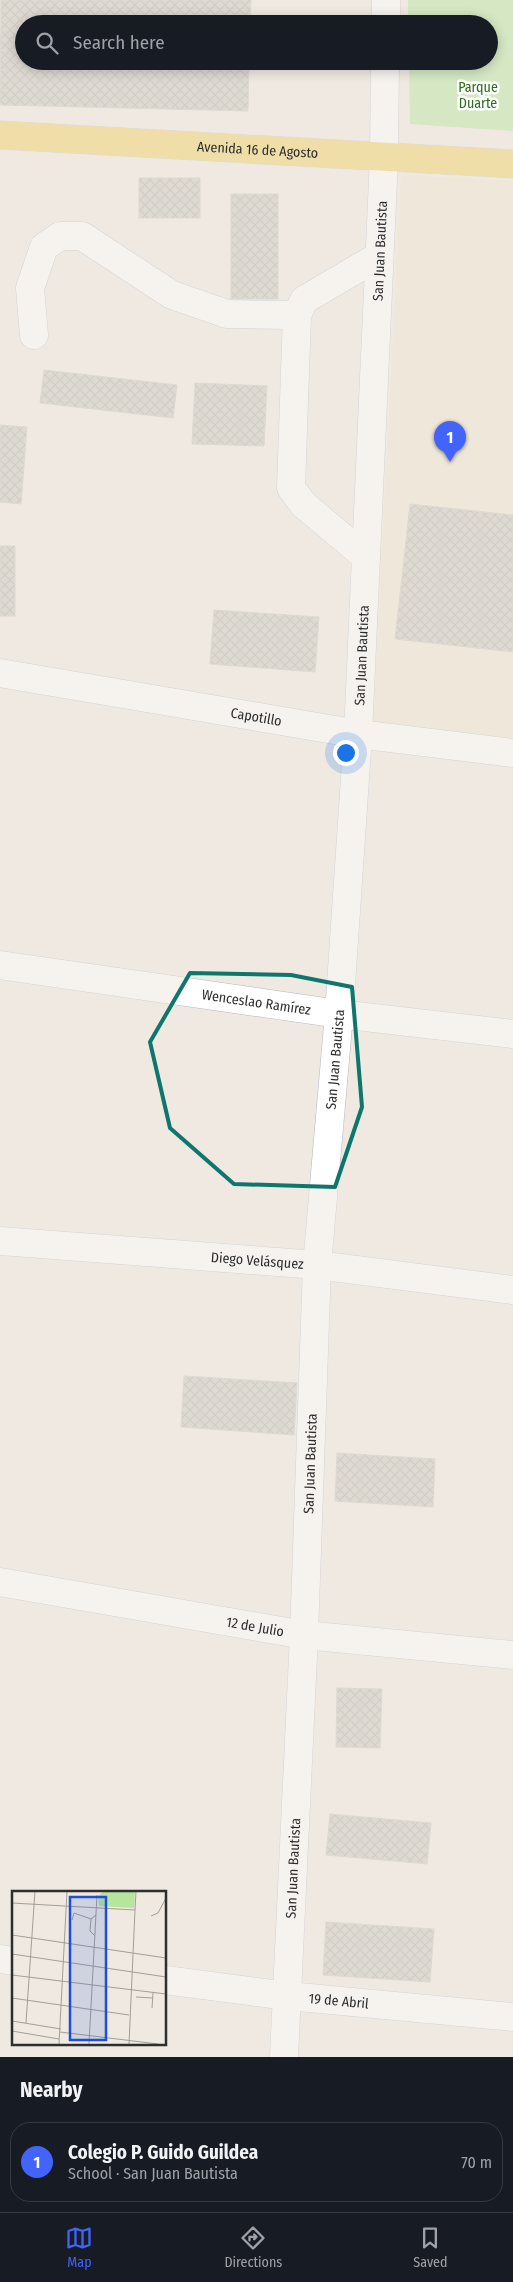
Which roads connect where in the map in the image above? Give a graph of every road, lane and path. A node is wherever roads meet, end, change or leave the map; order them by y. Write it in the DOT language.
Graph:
graph roads {
  1 [pos="386,0"];
  2 [pos="386,15"];
  3 [pos="385,70"];
  4 [pos="0,135"];
  5 [pos="384,158"];
  6 [pos="513,164"];
  7 [pos="379,256"];
  8 [pos="298,315"];
  9 [pos="34,335"];
  10 [pos="366,557"];
  11 [pos="0,673"];
  12 [pos="358,734"];
  13 [pos="513,753"];
  14 [pos="0,965"];
  15 [pos="339,1014"];
  16 [pos="513,1034"];
  17 [pos="0,1241"];
  18 [pos="317,1265"];
  19 [pos="513,1290"];
  20 [pos="0,1582"];
  21 [pos="304,1636"];
  22 [pos="513,1655"];
  23 [pos="166,1980"];
  24 [pos="288,1996"];
  25 [pos="513,2016"];
  26 [pos="284,2057"];
  1 -- 2 [label="street"];
  3 -- 5 [label="street, San Juan Bautista"];
  4 -- 5 [label="main road, Avenida 16 de Agosto"];
  5 -- 6 [label="main road, Avenida 16 de Agosto"];
  5 -- 7 [label="street, San Juan Bautista"];
  7 -- 8 [label="street"];
  7 -- 10 [label="street, San Juan Bautista"];
  8 -- 9 [label="street"];
  8 -- 10 [label="street"];
  10 -- 12 [label="street, San Juan Bautista"];
  11 -- 12 [label="street, Capotillo"];
  12 -- 13 [label="street, Capotillo"];
  12 -- 15 [label="street, San Juan Bautista"];
  14 -- 15 [label="street, Wenceslao Ramírez"];
  15 -- 16 [label="street, Wenceslao Ramírez"];
  15 -- 18 [label="street, San Juan Bautista"];
  17 -- 18 [label="street, Diego Velásquez"];
  18 -- 19 [label="street, Diego Velásquez"];
  18 -- 21 [label="street, San Juan Bautista"];
  20 -- 21 [label="street, 12 de Julio"];
  21 -- 22 [label="street, 12 de Julio"];
  21 -- 24 [label="street, San Juan Bautista"];
  23 -- 24 [label="street, 19 de Abril"];
  24 -- 25 [label="street, 19 de Abril"];
  24 -- 26 [label="street, San Juan Bautista"];
}
